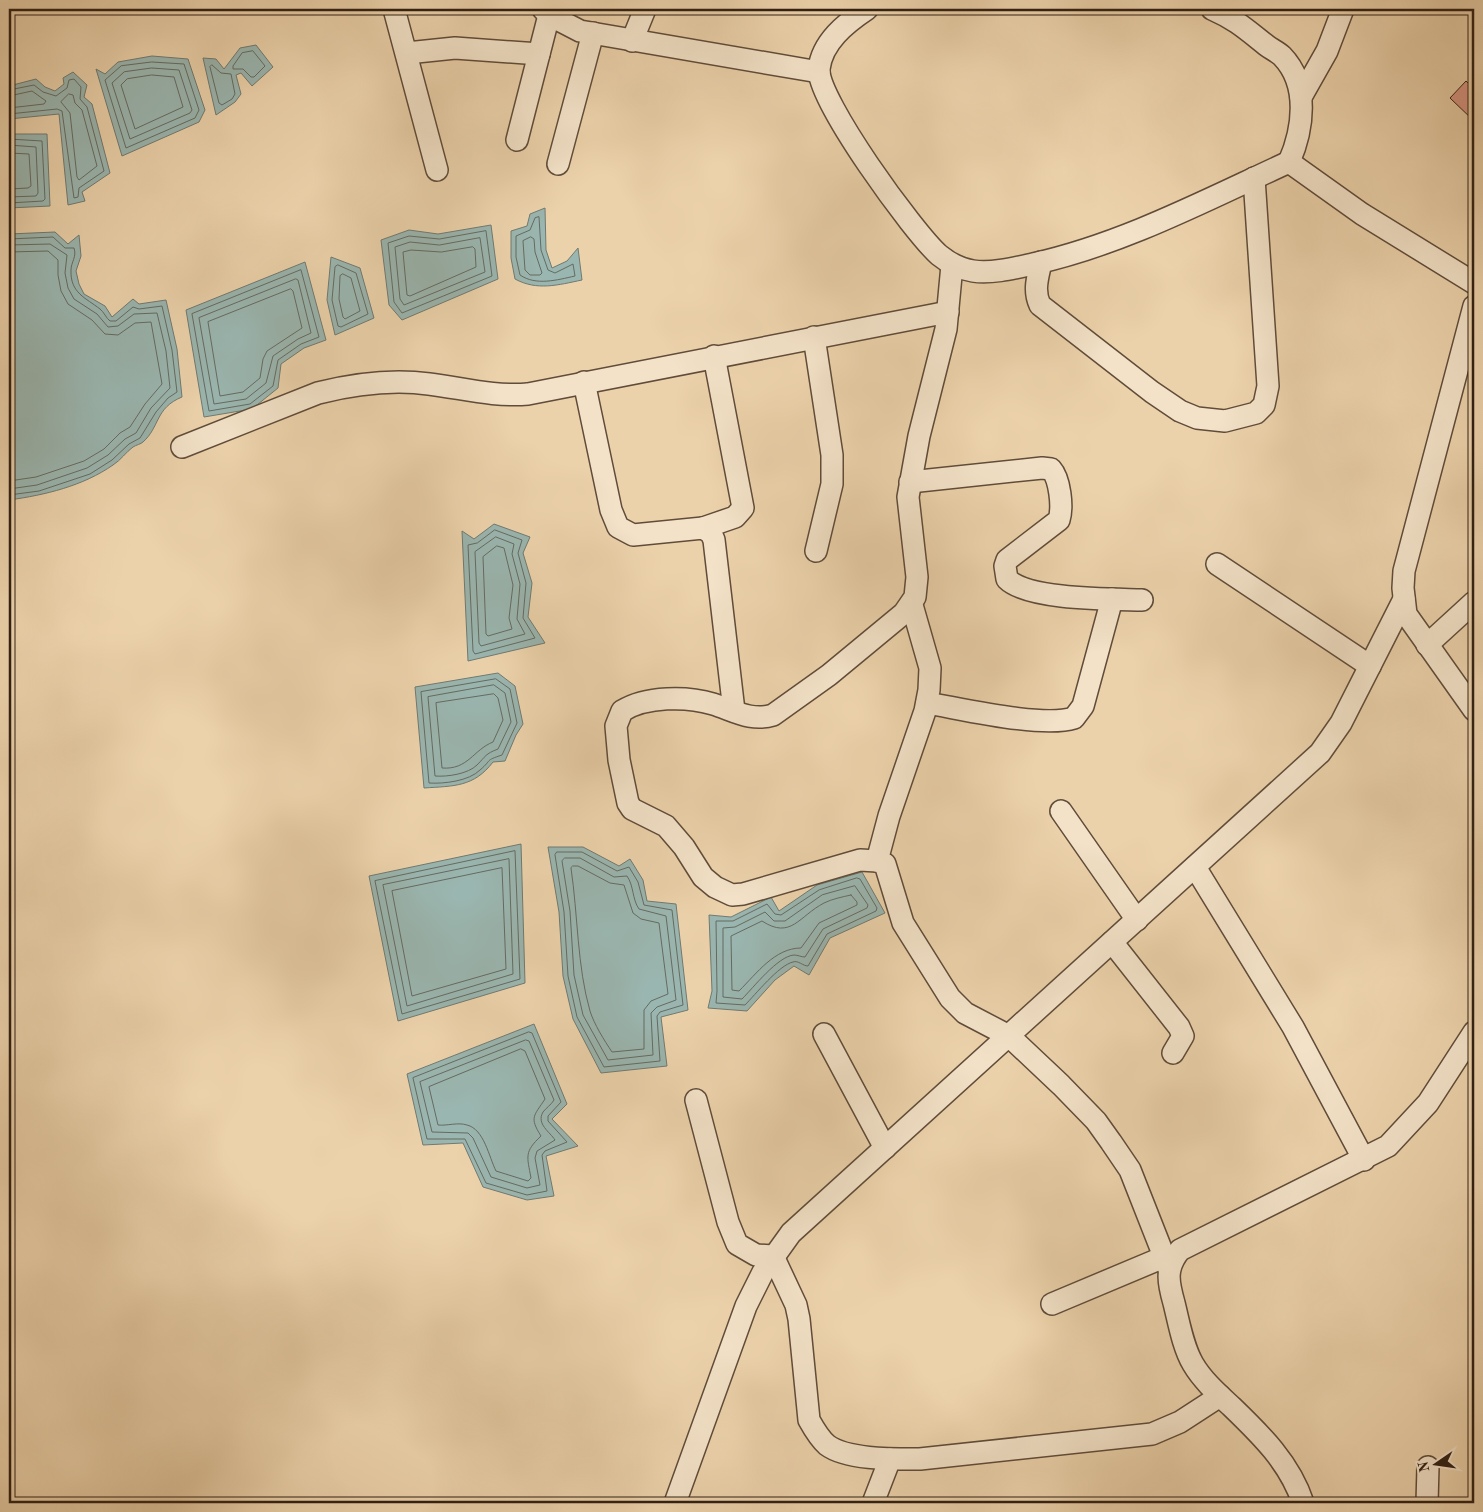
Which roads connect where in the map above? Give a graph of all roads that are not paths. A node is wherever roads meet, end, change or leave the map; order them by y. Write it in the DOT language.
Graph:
graph roads {
  1 [pos="394,9"];
  2 [pos="645,9"];
  3 [pos="867,9"];
  4 [pos="1212,9"];
  5 [pos="1342,9"];
  6 [pos="546,12"];
  7 [pos="593,33"];
  8 [pos="632,41"];
  9 [pos="407,53"];
  10 [pos="539,54"];
  11 [pos="819,72"];
  12 [pos="1301,97"];
  13 [pos="518,140"];
  14 [pos="1289,162"];
  15 [pos="558,164"];
  16 [pos="437,170"];
  17 [pos="1254,178"];
  18 [pos="1041,262"];
  19 [pos="952,265"];
  20 [pos="1474,283"];
  21 [pos="1474,306"];
  22 [pos="948,312"];
  23 [pos="814,337"];
  24 [pos="714,356"];
  25 [pos="584,382"];
  26 [pos="182,447"];
  27 [pos="910,482"];
  28 [pos="703,528"];
  29 [pos="816,551"];
  30 [pos="1217,564"];
  31 [pos="1112,598"];
  32 [pos="1404,599"];
  33 [pos="1142,600"];
  34 [pos="1474,602"];
  35 [pos="912,605"];
  36 [pos="1427,646"];
  37 [pos="1370,666"];
  38 [pos="927,703"];
  39 [pos="1474,710"];
  40 [pos="734,711"];
  41 [pos="1061,811"];
  42 [pos="878,860"];
  43 [pos="1195,867"];
  44 [pos="1137,920"];
  45 [pos="1112,942"];
  46 [pos="1474,1032"];
  47 [pos="824,1034"];
  48 [pos="1009,1036"];
  49 [pos="1173,1053"];
  50 [pos="696,1100"];
  51 [pos="885,1148"];
  52 [pos="1364,1160"];
  53 [pos="773,1256"];
  54 [pos="1166,1263"];
  55 [pos="1052,1304"];
  56 [pos="1220,1396"];
  57 [pos="890,1459"];
  58 [pos="1428,1467"];
  59 [pos="675,1503"];
  60 [pos="873,1503"];
  61 [pos="1303,1503"];
  62 [pos="1427,1503"];
  1 -- 9 [label="street"];
  2 -- 8 [label="street"];
  3 -- 11 [label="street"];
  4 -- 12 [label="street"];
  5 -- 12 [label="street"];
  6 -- 7 [label="street"];
  6 -- 10 [label="street"];
  7 -- 8 [label="street"];
  7 -- 15 [label="street"];
  8 -- 11 [label="street"];
  9 -- 10 [label="street"];
  9 -- 16 [label="street"];
  10 -- 13 [label="street"];
  11 -- 19 [label="street"];
  12 -- 14 [label="street"];
  14 -- 17 [label="street"];
  14 -- 20 [label="street"];
  17 -- 18 [label="street"];
  17 -- 18 [label="street"];
  18 -- 19 [label="street"];
  19 -- 22 [label="street"];
  21 -- 32 [label="street"];
  22 -- 23 [label="street"];
  22 -- 27 [label="street"];
  23 -- 24 [label="street"];
  23 -- 29 [label="street"];
  24 -- 25 [label="street"];
  24 -- 28 [label="street"];
  25 -- 26 [label="street"];
  25 -- 28 [label="street"];
  27 -- 31 [label="street"];
  27 -- 35 [label="street"];
  28 -- 40 [label="street"];
  30 -- 37 [label="street"];
  31 -- 33 [label="street"];
  31 -- 38 [label="street"];
  32 -- 36 [label="street"];
  32 -- 37 [label="street"];
  34 -- 36 [label="street"];
  35 -- 38 [label="street"];
  35 -- 40 [label="street"];
  36 -- 39 [label="street"];
  37 -- 43 [label="street"];
  38 -- 42 [label="street"];
  40 -- 42 [label="street"];
  41 -- 44 [label="street"];
  42 -- 48 [label="street"];
  43 -- 44 [label="street"];
  43 -- 52 [label="street"];
  44 -- 45 [label="street"];
  45 -- 48 [label="street"];
  45 -- 49 [label="street"];
  46 -- 52 [label="street"];
  47 -- 51 [label="street"];
  48 -- 51 [label="street"];
  48 -- 54 [label="street"];
  50 -- 53 [label="street"];
  51 -- 53 [label="street"];
  52 -- 54 [label="street"];
  53 -- 57 [label="street"];
  53 -- 59 [label="street"];
  54 -- 55 [label="street"];
  54 -- 56 [label="street"];
  56 -- 57 [label="street"];
  56 -- 61 [label="street"];
  57 -- 60 [label="street"];
  58 -- 62 [label="street"];
}
